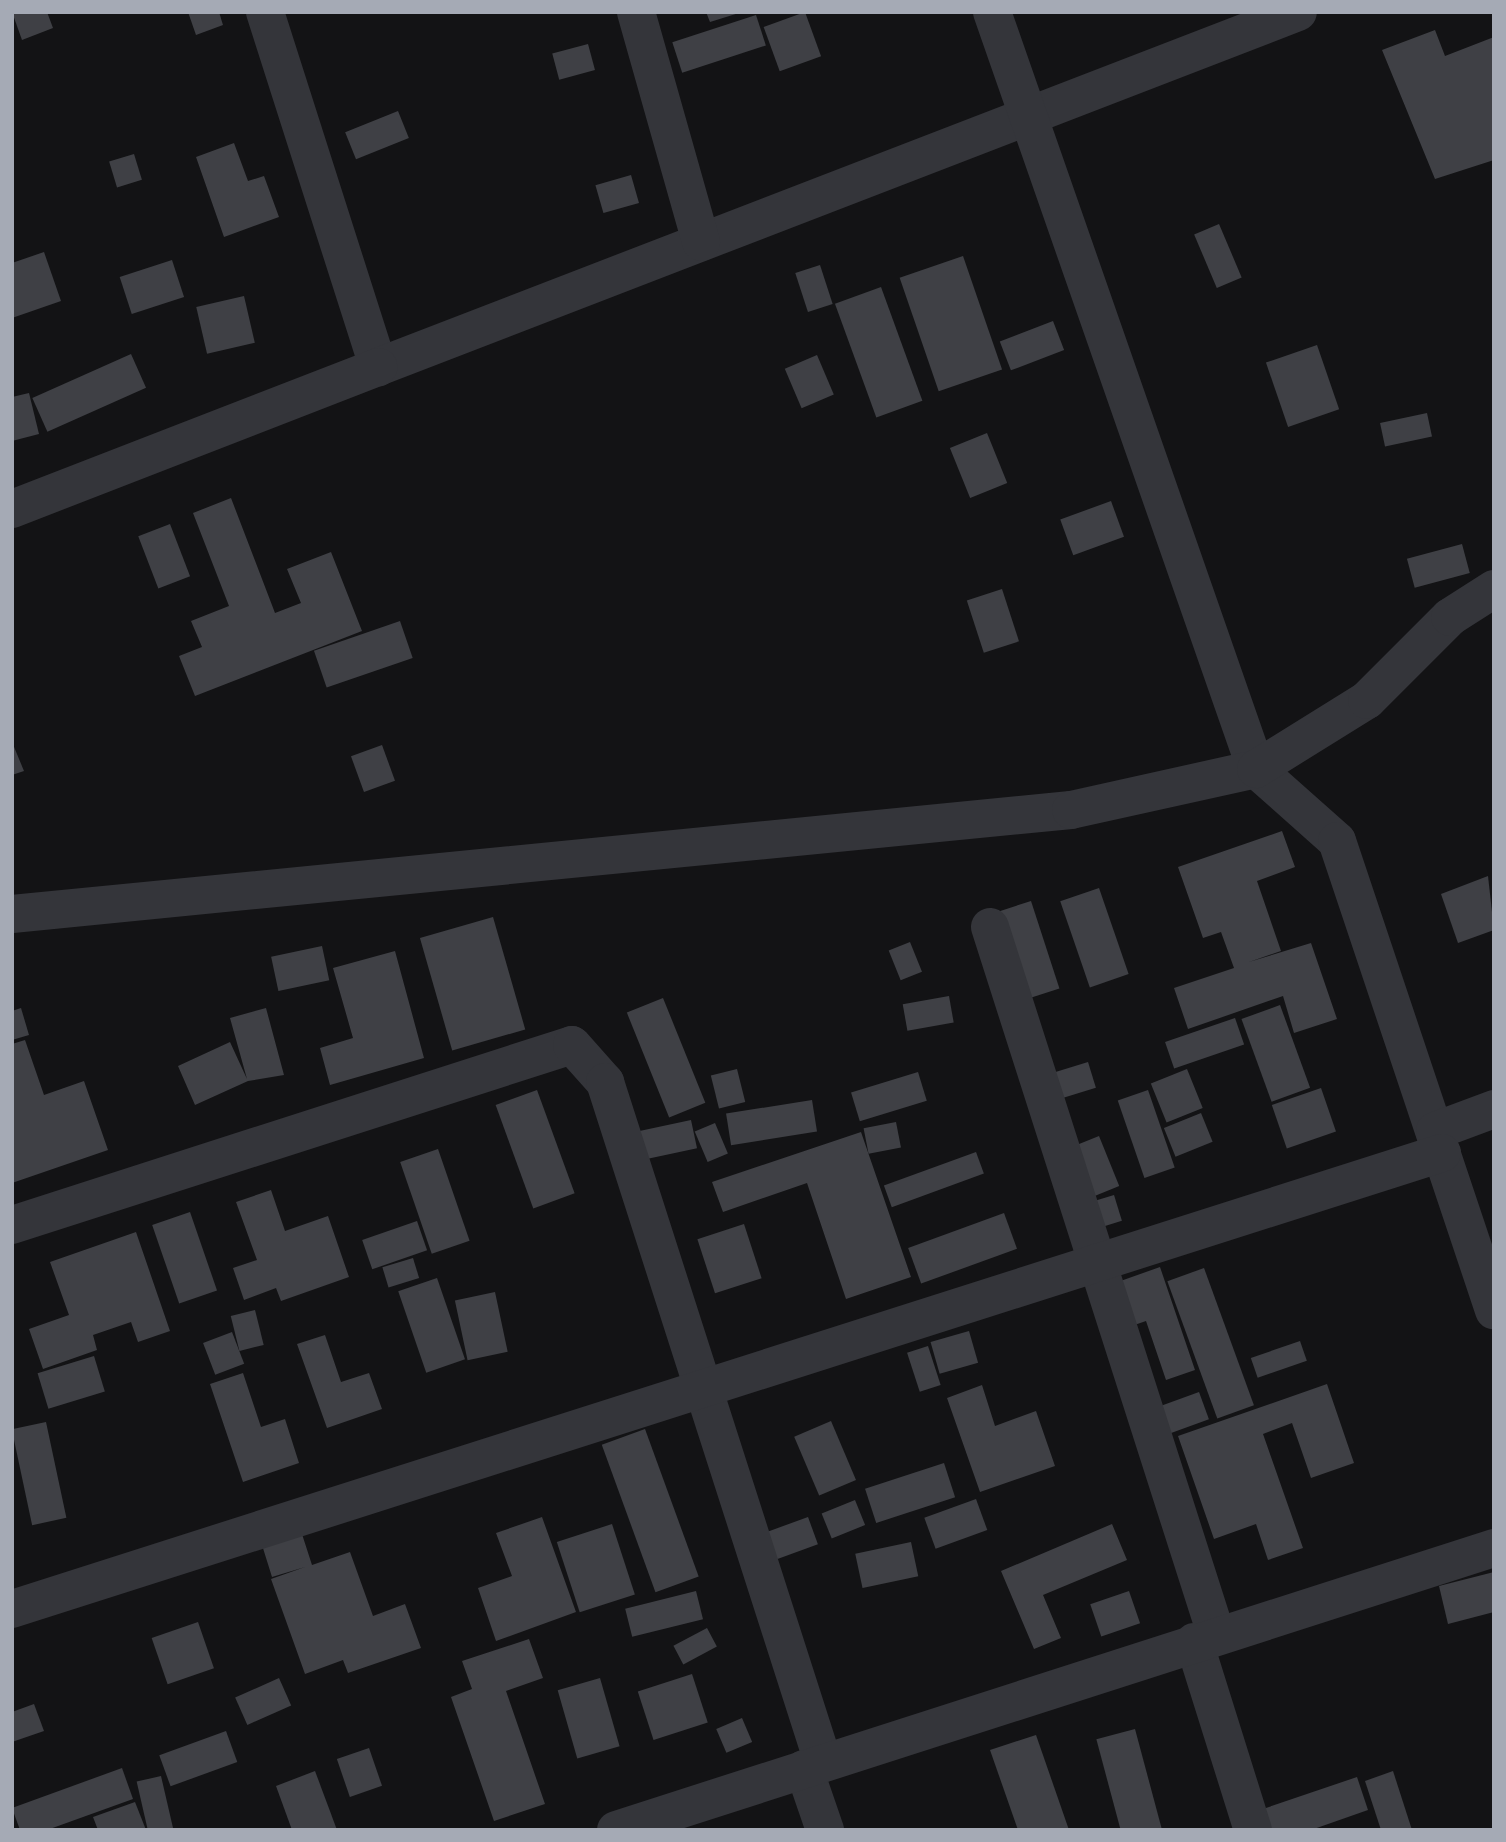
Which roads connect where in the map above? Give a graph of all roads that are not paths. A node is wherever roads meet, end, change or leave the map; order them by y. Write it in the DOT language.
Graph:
graph roads {
  1 [pos="265,12"];
  2 [pos="636,12"];
  3 [pos="992,12"];
  4 [pos="1298,12"];
  5 [pos="1030,116"];
  6 [pos="701,242"];
  7 [pos="378,367"];
  8 [pos="12,509"];
  9 [pos="1494,589"];
  10 [pos="1256,769"];
  11 [pos="12,914"];
  12 [pos="990,927"];
  13 [pos="1494,1110"];
  14 [pos="1439,1142"];
  15 [pos="12,1225"];
  16 [pos="1095,1264"];
  17 [pos="1494,1310"];
  18 [pos="706,1388"];
  19 [pos="1494,1548"];
  20 [pos="12,1609"];
  21 [pos="1205,1638"];
  22 [pos="814,1765"];
  23 [pos="616,1830"];
  24 [pos="825,1830"];
  25 [pos="1253,1830"];
  1 -- 7 [label="street"];
  2 -- 6 [label="street"];
  3 -- 5 [label="street"];
  4 -- 5 [label="street"];
  5 -- 6 [label="street"];
  5 -- 10 [label="street"];
  6 -- 7 [label="street"];
  7 -- 8 [label="street"];
  9 -- 10 [label="street"];
  10 -- 11 [label="street"];
  10 -- 14 [label="street"];
  12 -- 16 [label="street"];
  13 -- 14 [label="street"];
  14 -- 16 [label="street"];
  14 -- 17 [label="street"];
  15 -- 18 [label="street"];
  16 -- 18 [label="street"];
  16 -- 21 [label="street"];
  18 -- 20 [label="street"];
  18 -- 22 [label="street"];
  19 -- 21 [label="street"];
  21 -- 22 [label="street"];
  21 -- 25 [label="street"];
  22 -- 23 [label="street"];
  22 -- 24 [label="street"];
}
